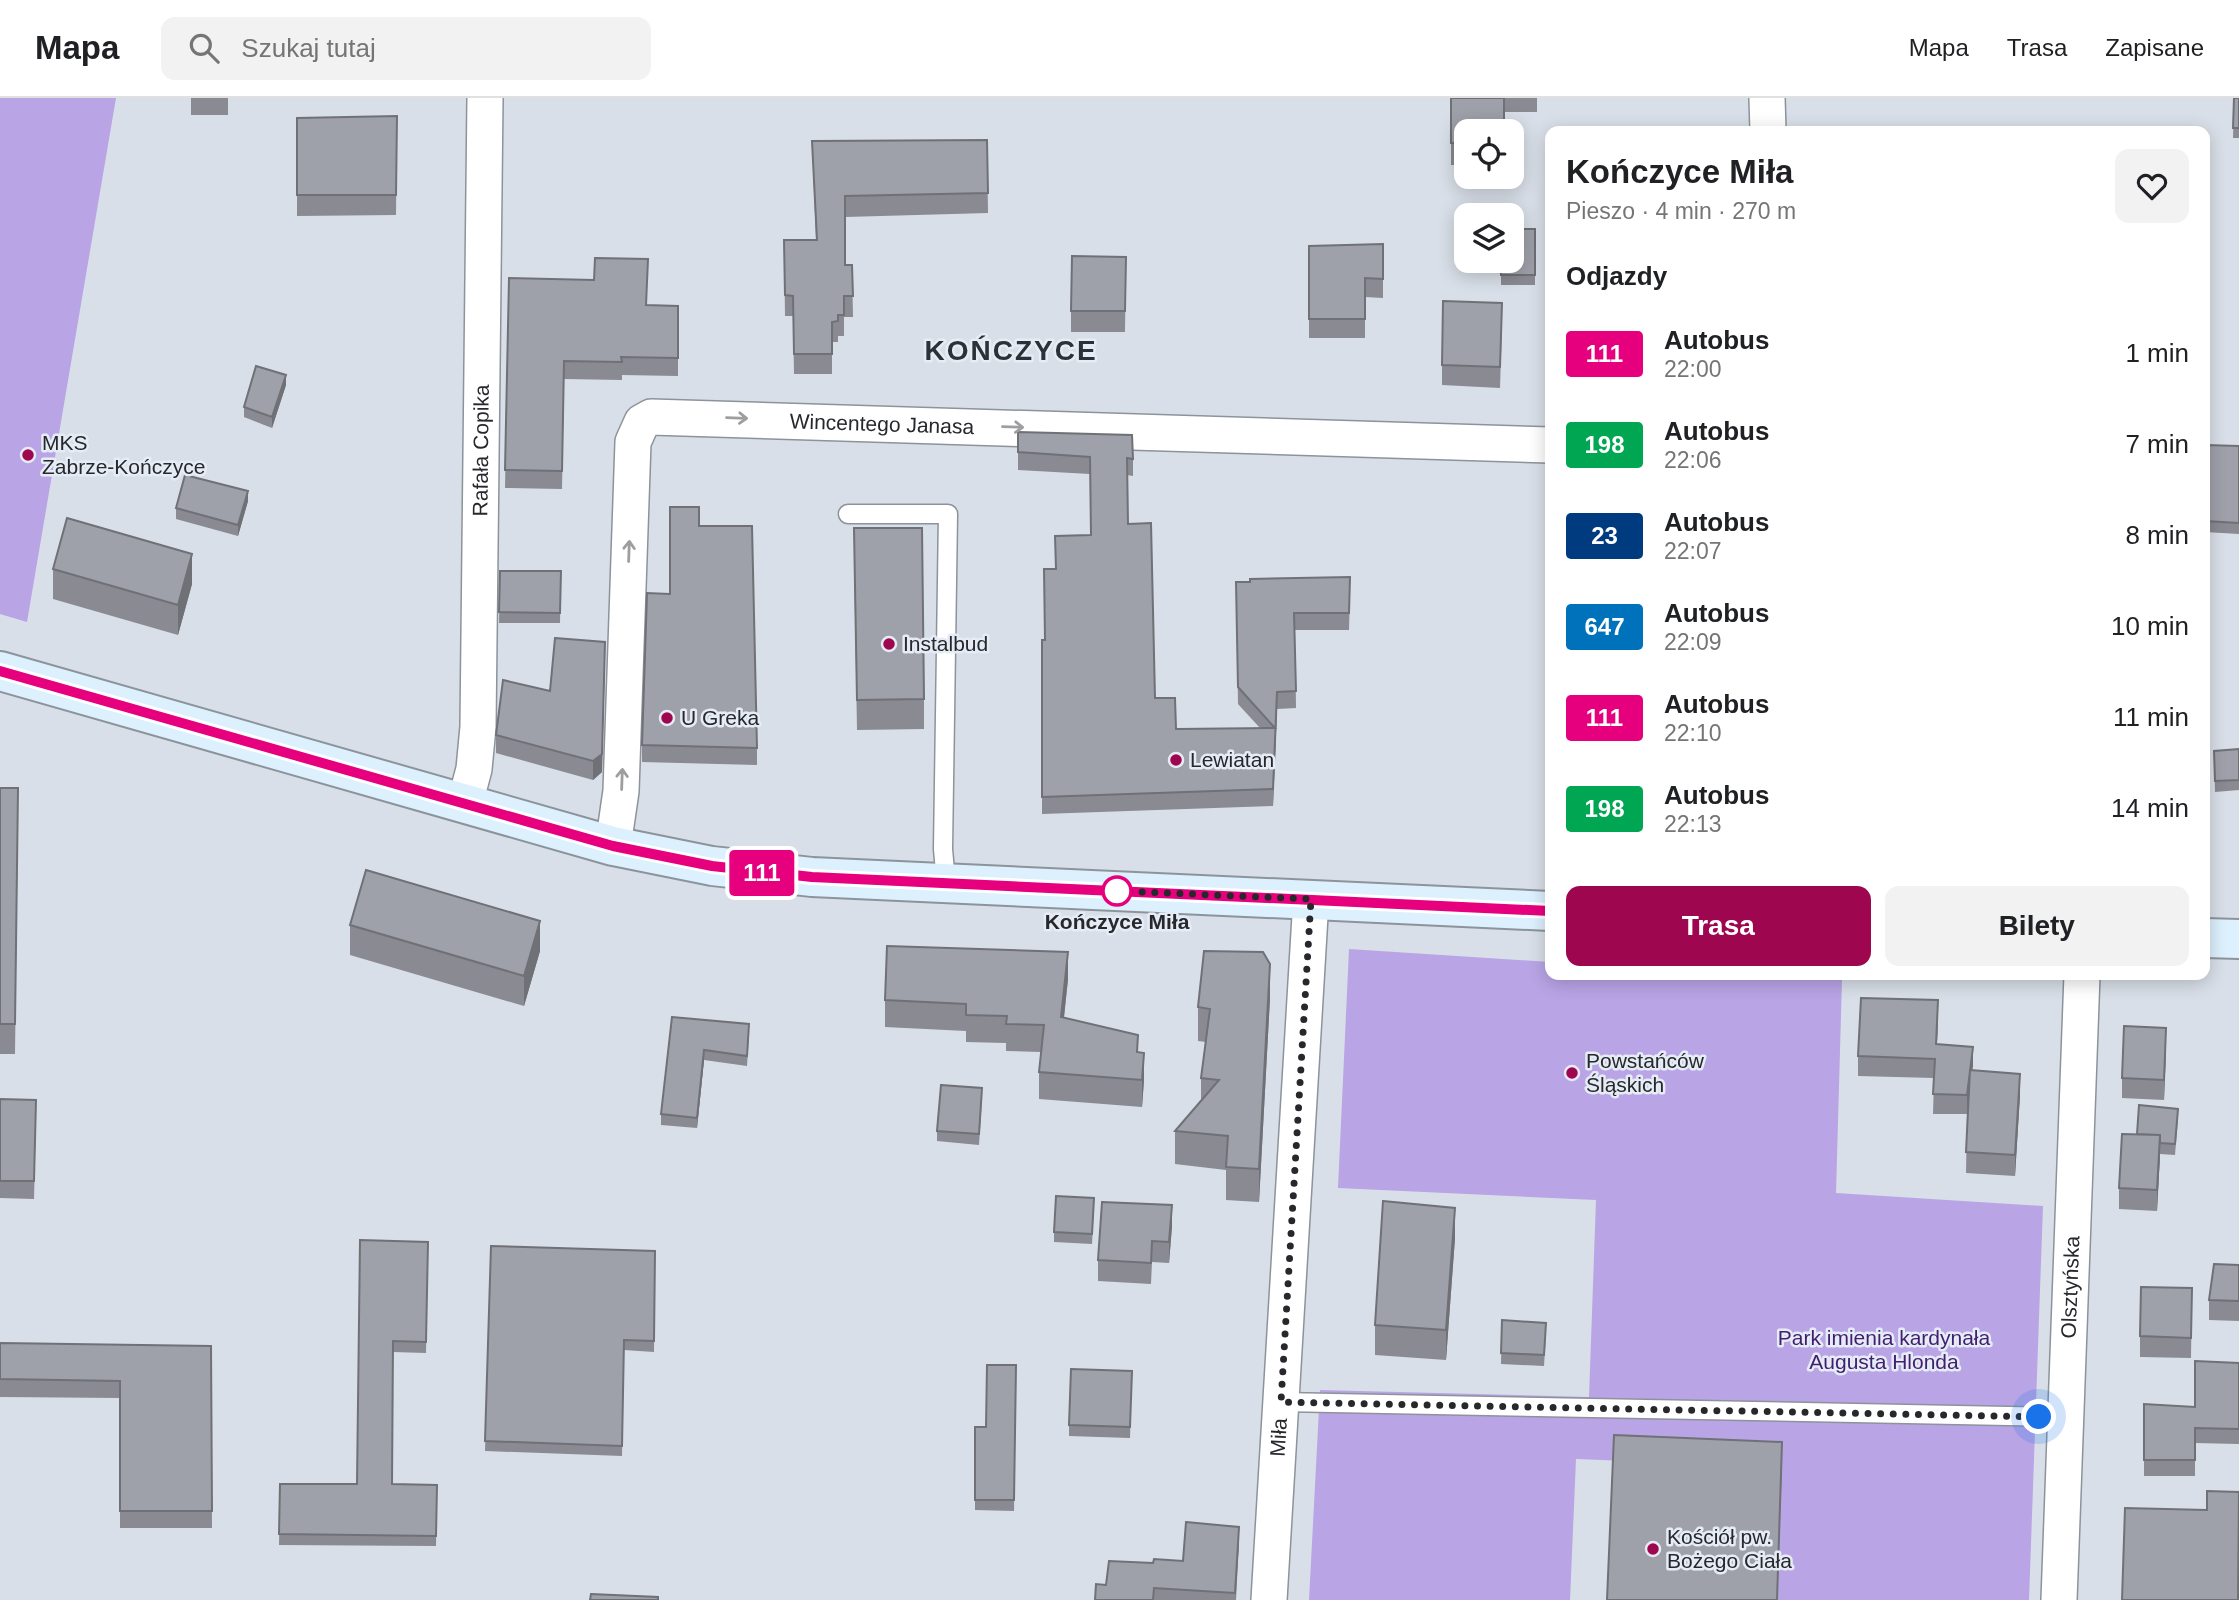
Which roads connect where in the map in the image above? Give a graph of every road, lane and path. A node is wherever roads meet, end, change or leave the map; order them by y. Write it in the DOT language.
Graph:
graph roads {
  1 [pos="485,98"];
  2 [pos="1767,98"];
  3 [pos="1768,126"];
  4 [pos="1545,446"];
  5 [pos="848,514"];
  6 [pos="0,671"];
  7 [pos="465,803"];
  8 [pos="613,846"];
  9 [pos="946,883"];
  10 [pos="1311,899"];
  11 [pos="1545,911"];
  12 [pos="2210,938"];
  13 [pos="2239,939"];
  14 [pos="2082,980"];
  15 [pos="1281,1402"];
  16 [pos="2066,1417"];
  17 [pos="1269,1600"];
  18 [pos="2059,1600"];
  1 -- 7 [label="street, Rafała Copika"];
  2 -- 3 [label="street"];
  8 -- 4 [label="street, Wincentego Janasa, one-way"];
  5 -- 9 [label="lane"];
  6 -- 7 [label="main road"];
  7 -- 8 [label="main road"];
  8 -- 9 [label="main road"];
  9 -- 10 [label="main road"];
  10 -- 11 [label="main road"];
  10 -- 15 [label="street, Miła"];
  12 -- 13 [label="main road"];
  14 -- 16 [label="street, Olsztyńska"];
  15 -- 16 [label="lane"];
  15 -- 17 [label="street, Miła"];
  16 -- 18 [label="street, Olsztyńska"];
}
